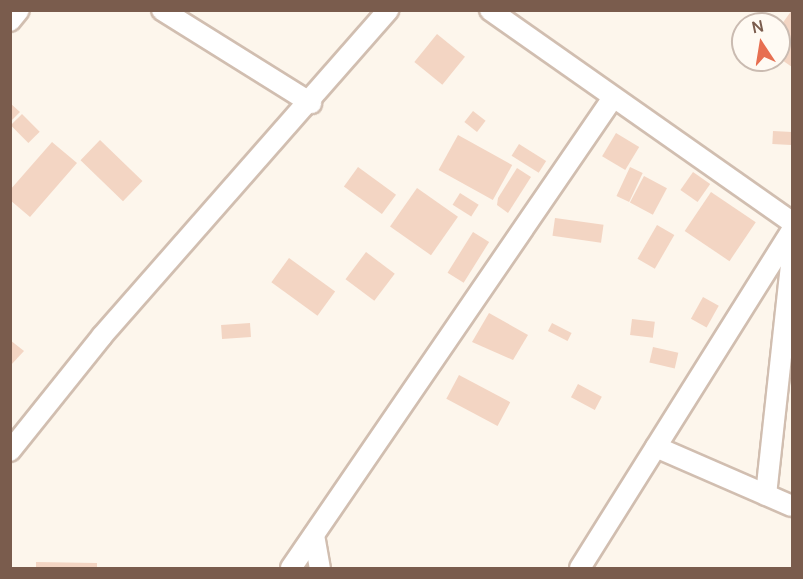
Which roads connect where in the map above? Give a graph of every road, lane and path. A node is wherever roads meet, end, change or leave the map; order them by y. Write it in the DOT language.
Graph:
graph roads {
  1 [pos="19,10"];
  2 [pos="162,10"];
  3 [pos="388,10"];
  4 [pos="490,10"];
  5 [pos="10,21"];
  6 [pos="612,99"];
  7 [pos="311,103"];
  8 [pos="792,222"];
  9 [pos="792,230"];
  10 [pos="792,257"];
  11 [pos="656,447"];
  12 [pos="10,452"];
  13 [pos="766,495"];
  14 [pos="792,506"];
  15 [pos="314,535"];
  16 [pos="291,568"];
  17 [pos="320,568"];
  18 [pos="580,568"];
  1 -- 5 [label="street"];
  2 -- 7 [label="street"];
  3 -- 7 [label="street"];
  4 -- 6 [label="street"];
  6 -- 8 [label="street"];
  6 -- 15 [label="street"];
  7 -- 12 [label="street"];
  9 -- 11 [label="street"];
  10 -- 13 [label="street"];
  11 -- 13 [label="street"];
  11 -- 18 [label="street"];
  13 -- 14 [label="street"];
  15 -- 16 [label="street"];
  15 -- 17 [label="street"];
}
